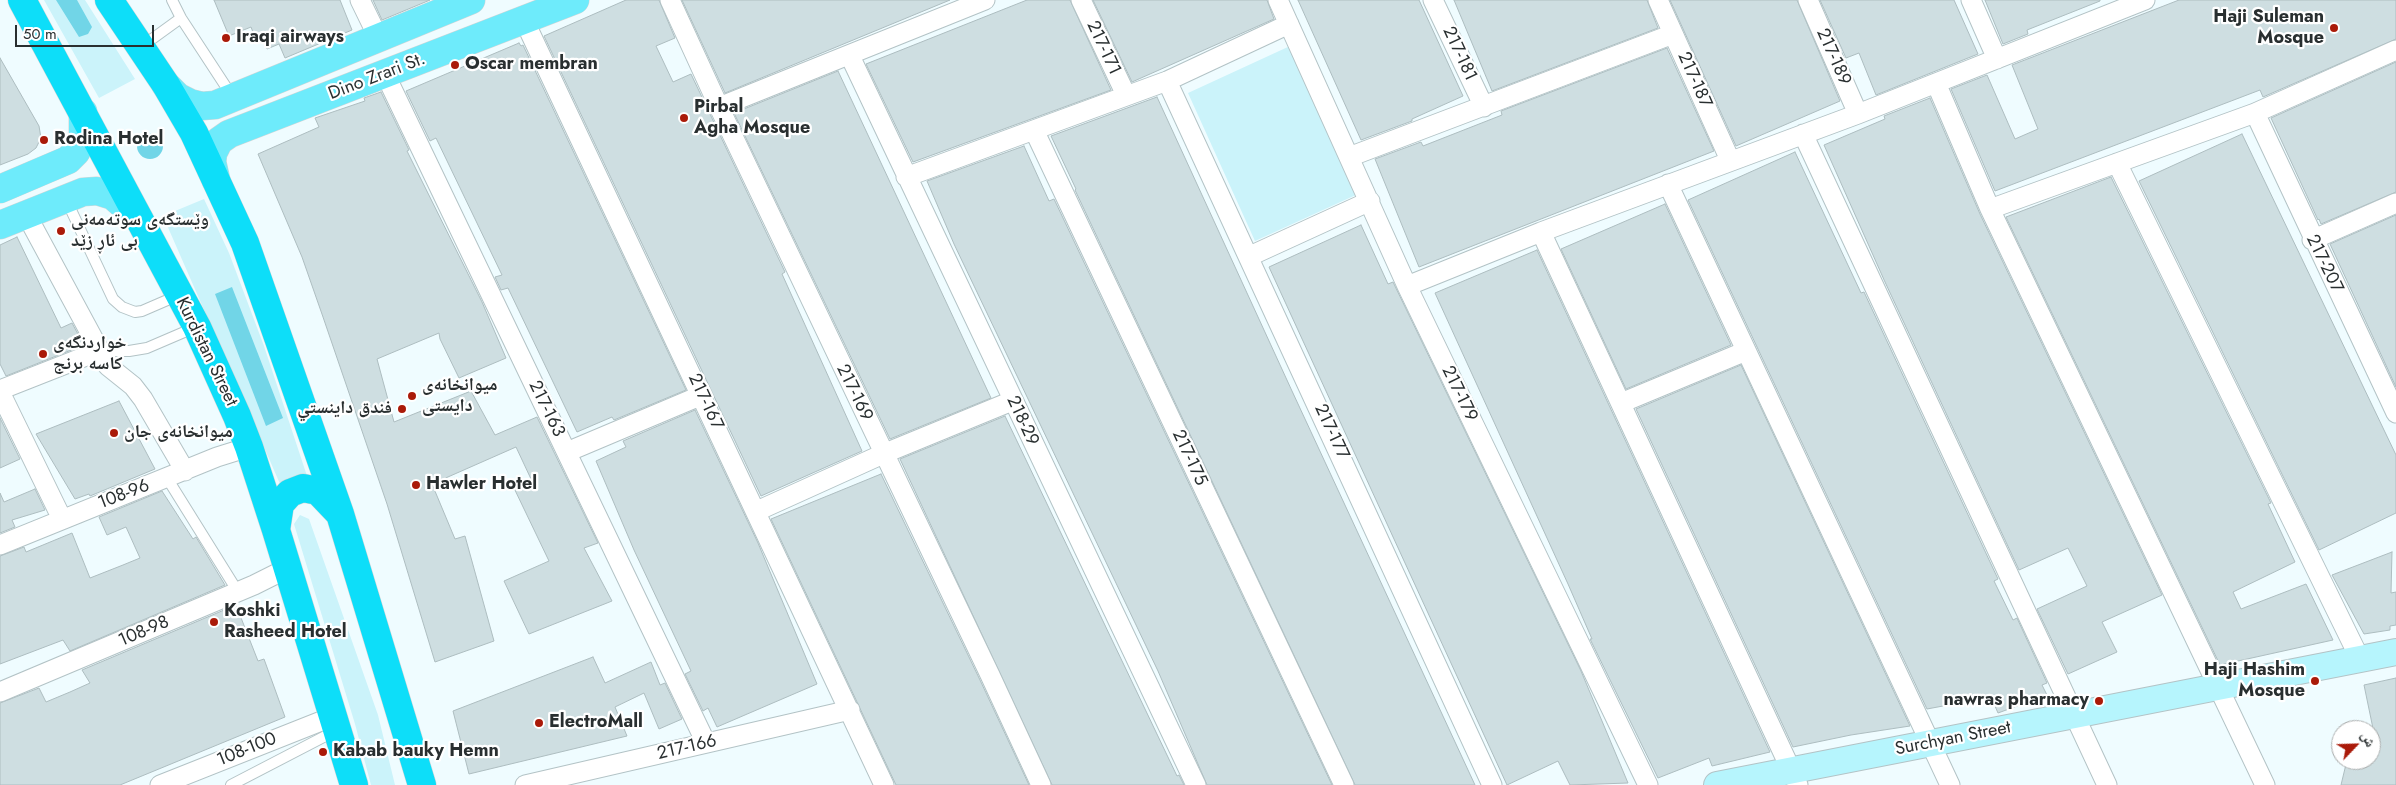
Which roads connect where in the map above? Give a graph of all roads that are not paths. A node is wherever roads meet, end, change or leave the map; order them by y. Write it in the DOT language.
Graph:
graph roads {
  1 [pos="22,0"];
  2 [pos="110,0"];
  3 [pos="172,0"];
  4 [pos="360,0"];
  5 [pos="471,0"];
  6 [pos="575,0"];
  7 [pos="670,0"];
  8 [pos="985,0"];
  9 [pos="1081,0"];
  10 [pos="1278,0"];
  11 [pos="1433,0"];
  12 [pos="1658,0"];
  13 [pos="1808,0"];
  14 [pos="1971,0"];
  15 [pos="2137,1"];
  16 [pos="180,18"];
  17 [pos="524,20"];
  18 [pos="1288,24"];
  19 [pos="1673,34"];
  20 [pos="379,39"];
  21 [pos="141,47"];
  22 [pos="2396,50"];
  23 [pos="850,56"];
  24 [pos="1997,59"];
  25 [pos="385,74"];
  26 [pos="1167,81"];
  27 [pos="1936,83"];
  28 [pos="166,85"];
  29 [pos="1126,95"];
  30 [pos="232,97"];
  31 [pos="1484,107"];
  32 [pos="719,108"];
  33 [pos="83,112"];
  34 [pos="2255,113"];
  35 [pos="1858,114"];
  36 [pos="249,126"];
  37 [pos="1034,130"];
  38 [pos="1803,134"];
  39 [pos="1349,157"];
  40 [pos="1730,160"];
  41 [pos="2117,163"];
  42 [pos="57,165"];
  43 [pos="906,177"];
  44 [pos="216,180"];
  45 [pos="1668,184"];
  46 [pos="0,189"];
  47 [pos="65,198"];
  48 [pos="1370,201"];
  49 [pos="2396,203"];
  50 [pos="1990,209"];
  51 [pos="26,214"];
  52 [pos="139,219"];
  53 [pos="0,225"];
  54 [pos="1541,232"];
  55 [pos="2312,240"];
  56 [pos="1250,256"];
  57 [pos="1407,286"];
  58 [pos="179,295"];
  59 [pos="197,327"];
  60 [pos="99,351"];
  61 [pos="1746,351"];
  62 [pos="0,391"];
  63 [pos="702,395"];
  64 [pos="1012,401"];
  65 [pos="1620,403"];
  66 [pos="2396,414"];
  67 [pos="249,447"];
  68 [pos="567,452"];
  69 [pos="883,454"];
  70 [pos="184,471"];
  71 [pos="167,478"];
  72 [pos="757,511"];
  73 [pos="340,514"];
  74 [pos="62,519"];
  75 [pos="276,530"];
  76 [pos="0,545"];
  77 [pos="286,569"];
  78 [pos="238,592"];
  79 [pos="2396,652"];
  80 [pos="2360,659"];
  81 [pos="2219,686"];
  82 [pos="0,692"];
  83 [pos="850,710"];
  84 [pos="2073,715"];
  85 [pos="336,723"];
  86 [pos="706,743"];
  87 [pos="1930,743"];
  88 [pos="1795,778"];
  89 [pos="160,785"];
  90 [pos="231,785"];
  91 [pos="354,785"];
  92 [pos="422,785"];
  93 [pos="524,785"];
  94 [pos="884,785"];
  95 [pos="1041,785"];
  96 [pos="1196,785"];
  97 [pos="1344,785"];
  98 [pos="1492,785"];
  99 [pos="1648,785"];
  100 [pos="1717,785"];
  101 [pos="1950,785"];
  102 [pos="2107,785"];
  103 [pos="2265,785"];
  1 -- 33 [label="highway, Kurdistan Street"];
  2 -- 21 [label="highway"];
  3 -- 16 [label="lane"];
  4 -- 20 [label="street"];
  5 -- 20 [label="main road, Dino Zrari St."];
  6 -- 17 [label="main road, Dino Zrari St."];
  7 -- 32 [label="street, 217-169"];
  8 -- 23 [label="street"];
  9 -- 29 [label="street, 217-171"];
  10 -- 18 [label="street, 217-179"];
  11 -- 31 [label="street, 217-181"];
  12 -- 19 [label="street, 217-187"];
  13 -- 35 [label="street, 217-189"];
  14 -- 24 [label="street"];
  15 -- 24 [label="street"];
  16 -- 21 [label="lane"];
  16 -- 30 [label="lane"];
  17 -- 25 [label="main road, Dino Zrari St."];
  17 -- 63 [label="street, 217-167"];
  18 -- 26 [label="street"];
  18 -- 39 [label="street, 217-179"];
  19 -- 31 [label="street"];
  19 -- 40 [label="street, 217-187"];
  20 -- 30 [label="main road, Dino Zrari St."];
  21 -- 28 [label="highway"];
  22 -- 34 [label="street"];
  23 -- 32 [label="street"];
  23 -- 43 [label="street, 218-29"];
  24 -- 27 [label="street"];
  25 -- 36 [label="main road, Dino Zrari St."];
  25 -- 68 [label="street, 217-163"];
  26 -- 29 [label="street"];
  26 -- 56 [label="street, 217-177"];
  27 -- 35 [label="street"];
  27 -- 50 [label="street"];
  28 -- 30 [label="main road, Dino Zrari St."];
  28 -- 44 [label="highway"];
  29 -- 37 [label="street"];
  30 -- 36 [label="main road"];
  31 -- 39 [label="street"];
  32 -- 69 [label="street, 217-169"];
  33 -- 42 [label="main road"];
  33 -- 52 [label="highway, Kurdistan Street"];
  34 -- 41 [label="street"];
  34 -- 55 [label="street, 217-207"];
  35 -- 38 [label="street"];
  36 -- 44 [label="main road, Dino Zrari St."];
  37 -- 43 [label="street"];
  37 -- 97 [label="street, 217-175"];
  38 -- 40 [label="street"];
  38 -- 84 [label="street"];
  39 -- 48 [label="street, 217-179"];
  40 -- 45 [label="street"];
  41 -- 50 [label="street"];
  41 -- 80 [label="street"];
  42 -- 46 [label="main road"];
  42 -- 47 [label="main road"];
  43 -- 64 [label="street, 218-29"];
  44 -- 73 [label="highway"];
  45 -- 54 [label="street"];
  45 -- 61 [label="street"];
  47 -- 51 [label="main road"];
  47 -- 52 [label="main road"];
  47 -- 58 [label="lane"];
  48 -- 56 [label="street"];
  48 -- 57 [label="street, 217-179"];
  49 -- 55 [label="street"];
  50 -- 81 [label="street"];
  51 -- 53 [label="main road"];
  51 -- 60 [label="street"];
  52 -- 58 [label="highway, Kurdistan Street"];
  54 -- 57 [label="street"];
  54 -- 65 [label="street"];
  55 -- 66 [label="street, 217-207"];
  56 -- 98 [label="street, 217-177"];
  57 -- 99 [label="street, 217-179"];
  58 -- 59 [label="highway, Kurdistan Street"];
  59 -- 60 [label="lane"];
  59 -- 67 [label="highway, Kurdistan Street"];
  60 -- 62 [label="street"];
  60 -- 70 [label="street"];
  61 -- 65 [label="street"];
  61 -- 87 [label="street"];
  62 -- 74 [label="street"];
  63 -- 68 [label="street"];
  63 -- 72 [label="street, 217-167"];
  64 -- 69 [label="street"];
  64 -- 96 [label="street, 218-29"];
  65 -- 88 [label="street"];
  67 -- 70 [label="street, 108-96"];
  67 -- 75 [label="highway, Kurdistan Street"];
  68 -- 86 [label="street, 217-163"];
  69 -- 72 [label="street"];
  69 -- 95 [label="street, 217-169"];
  70 -- 71 [label="street, 108-96"];
  71 -- 74 [label="street, 108-96"];
  71 -- 78 [label="lane"];
  72 -- 83 [label="street, 217-167"];
  73 -- 75 [label="highway"];
  73 -- 92 [label="highway"];
  74 -- 76 [label="street, 108-96"];
  75 -- 77 [label="highway, Kurdistan Street"];
  77 -- 78 [label="street, 108-98"];
  77 -- 85 [label="highway, Kurdistan Street"];
  78 -- 82 [label="street, 108-98"];
  79 -- 80 [label="street, Surchyan Street"];
  80 -- 81 [label="street, Surchyan Street"];
  81 -- 84 [label="street, Surchyan Street"];
  81 -- 103 [label="street"];
  83 -- 86 [label="street, 217-166"];
  83 -- 94 [label="street, 217-167"];
  84 -- 87 [label="street, Surchyan Street"];
  84 -- 102 [label="street"];
  85 -- 89 [label="street, 108-100"];
  85 -- 90 [label="lane"];
  85 -- 91 [label="highway, Kurdistan Street"];
  86 -- 93 [label="street, 217-166"];
  87 -- 88 [label="street, Surchyan Street"];
  87 -- 101 [label="street"];
  88 -- 100 [label="street, Surchyan Street"];
}
